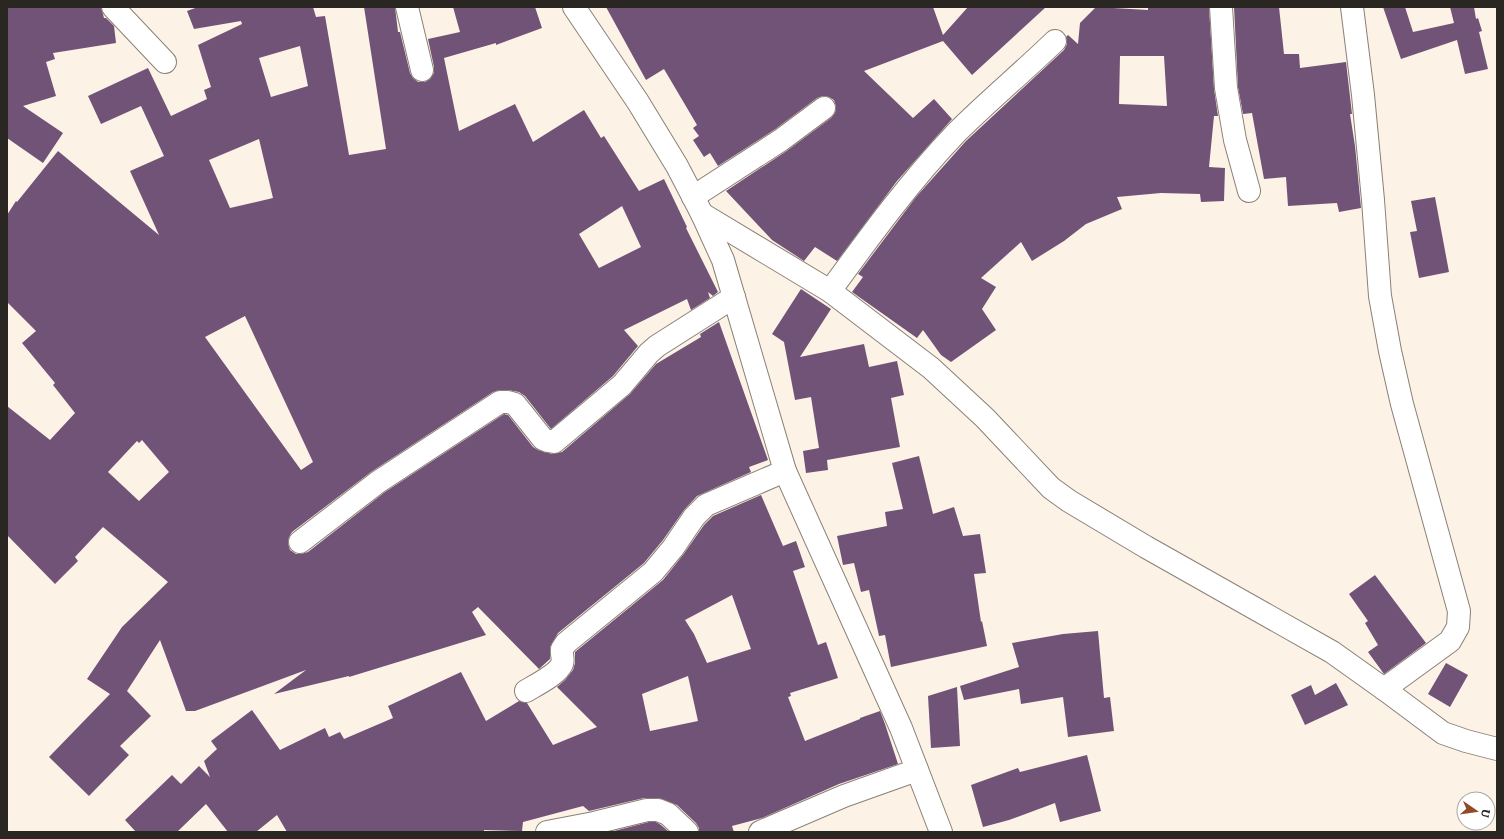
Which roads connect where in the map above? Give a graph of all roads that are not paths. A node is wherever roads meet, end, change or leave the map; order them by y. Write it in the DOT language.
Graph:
graph roads {
  1 [pos="113,7"];
  2 [pos="407,7"];
  3 [pos="574,7"];
  4 [pos="1221,7"];
  5 [pos="1352,7"];
  6 [pos="1056,41"];
  7 [pos="165,62"];
  8 [pos="422,70"];
  9 [pos="824,108"];
  10 [pos="1249,191"];
  11 [pos="698,206"];
  12 [pos="830,291"];
  13 [pos="734,297"];
  14 [pos="785,471"];
  15 [pos="300,542"];
  16 [pos="1384,689"];
  17 [pos="526,691"];
  18 [pos="1497,749"];
  19 [pos="917,770"];
  20 [pos="547,832"];
  21 [pos="687,832"];
  22 [pos="760,832"];
  23 [pos="941,832"];
  1 -- 7 [label="street"];
  2 -- 8 [label="street"];
  3 -- 11 [label="street"];
  4 -- 10 [label="street"];
  5 -- 16 [label="street"];
  6 -- 12 [label="street"];
  9 -- 11 [label="street"];
  11 -- 12 [label="street"];
  11 -- 13 [label="street"];
  12 -- 16 [label="street"];
  13 -- 14 [label="street"];
  13 -- 15 [label="street"];
  14 -- 17 [label="street"];
  14 -- 19 [label="street"];
  16 -- 18 [label="street"];
  19 -- 22 [label="street"];
  19 -- 23 [label="street"];
  20 -- 21 [label="street"];
}
